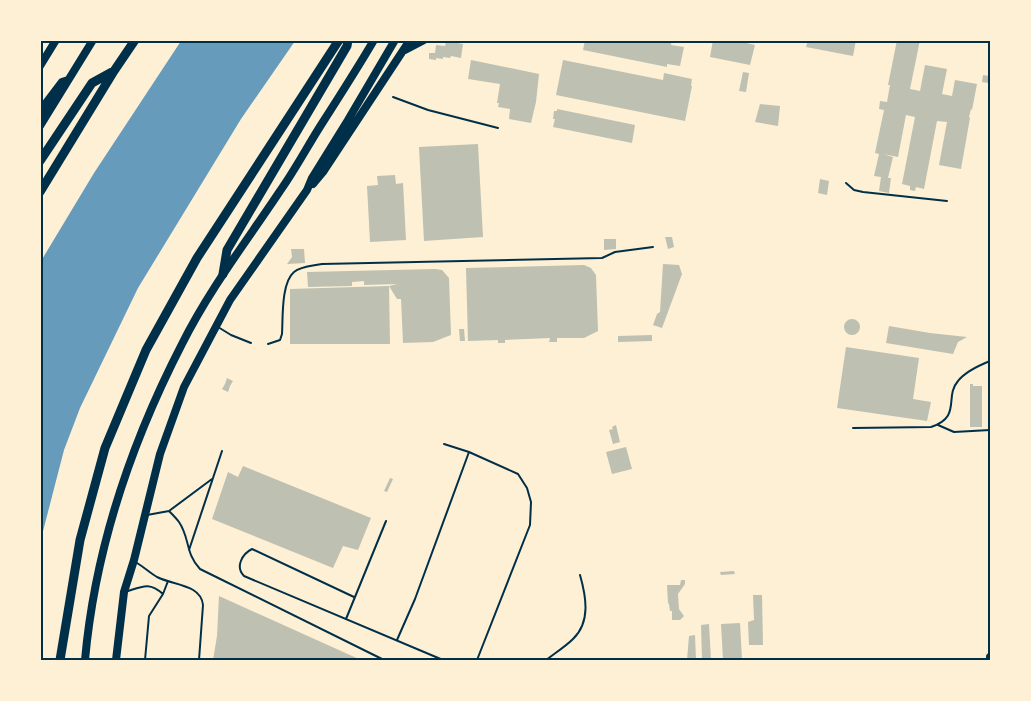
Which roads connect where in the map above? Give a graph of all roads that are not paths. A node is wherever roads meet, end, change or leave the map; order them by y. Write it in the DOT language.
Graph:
graph roads {
  1 [pos="56,40"];
  2 [pos="93,40"];
  3 [pos="135,40"];
  4 [pos="339,40"];
  5 [pos="348,40"];
  6 [pos="374,40"];
  7 [pos="395,40"];
  8 [pos="410,40"];
  9 [pos="423,40"];
  10 [pos="404,50"];
  11 [pos="40,66"];
  12 [pos="114,71"];
  13 [pos="71,78"];
  14 [pos="393,96"];
  15 [pos="40,111"];
  16 [pos="40,126"];
  17 [pos="498,128"];
  18 [pos="40,161"];
  19 [pos="846,183"];
  20 [pos="307,190"];
  21 [pos="40,192"];
  22 [pos="947,201"];
  23 [pos="654,247"];
  24 [pos="223,274"];
  25 [pos="216,325"];
  26 [pos="251,343"];
  27 [pos="268,344"];
  28 [pos="990,361"];
  29 [pos="938,424"];
  30 [pos="853,428"];
  31 [pos="990,430"];
  32 [pos="444,444"];
  33 [pos="222,451"];
  34 [pos="469,452"];
  35 [pos="212,479"];
  36 [pos="169,511"];
  37 [pos="144,516"];
  38 [pos="386,521"];
  39 [pos="189,550"];
  40 [pos="134,560"];
  41 [pos="580,575"];
  42 [pos="168,581"];
  43 [pos="124,592"];
  44 [pos="163,594"];
  45 [pos="354,597"];
  46 [pos="346,619"];
  47 [pos="397,640"];
  48 [pos="60,660"];
  49 [pos="85,660"];
  50 [pos="116,660"];
  51 [pos="145,660"];
  52 [pos="199,660"];
  53 [pos="384,660"];
  54 [pos="443,660"];
  55 [pos="477,660"];
  56 [pos="546,660"];
  1 -- 11 [label="highway"];
  2 -- 13 [label="highway"];
  3 -- 12 [label="highway"];
  4 -- 48 [label="highway"];
  5 -- 24 [label="highway"];
  6 -- 24 [label="highway"];
  7 -- 20 [label="highway"];
  8 -- 10 [label="highway"];
  9 -- 10 [label="highway"];
  10 -- 20 [label="highway"];
  12 -- 18 [label="highway"];
  12 -- 21 [label="highway"];
  13 -- 15 [label="highway"];
  13 -- 16 [label="highway"];
  14 -- 17 [label="lane"];
  19 -- 22 [label="lane"];
  20 -- 25 [label="highway"];
  23 -- 27 [label="lane"];
  24 -- 49 [label="highway"];
  25 -- 26 [label="lane"];
  25 -- 37 [label="highway"];
  28 -- 29 [label="lane"];
  29 -- 30 [label="lane"];
  29 -- 31 [label="lane"];
  32 -- 34 [label="lane"];
  33 -- 35 [label="lane"];
  34 -- 47 [label="lane"];
  34 -- 55 [label="lane"];
  35 -- 36 [label="lane"];
  35 -- 39 [label="lane"];
  36 -- 37 [label="lane"];
  36 -- 39 [label="lane"];
  37 -- 40 [label="highway"];
  38 -- 45 [label="lane"];
  39 -- 53 [label="lane"];
  40 -- 42 [label="lane"];
  40 -- 43 [label="highway"];
  41 -- 56 [label="lane"];
  42 -- 44 [label="lane"];
  42 -- 52 [label="lane"];
  43 -- 44 [label="lane"];
  43 -- 50 [label="highway"];
  44 -- 51 [label="lane"];
  45 -- 46 [label="lane"];
  45 -- 46 [label="lane"];
  46 -- 47 [label="lane"];
  47 -- 54 [label="lane"];
}
